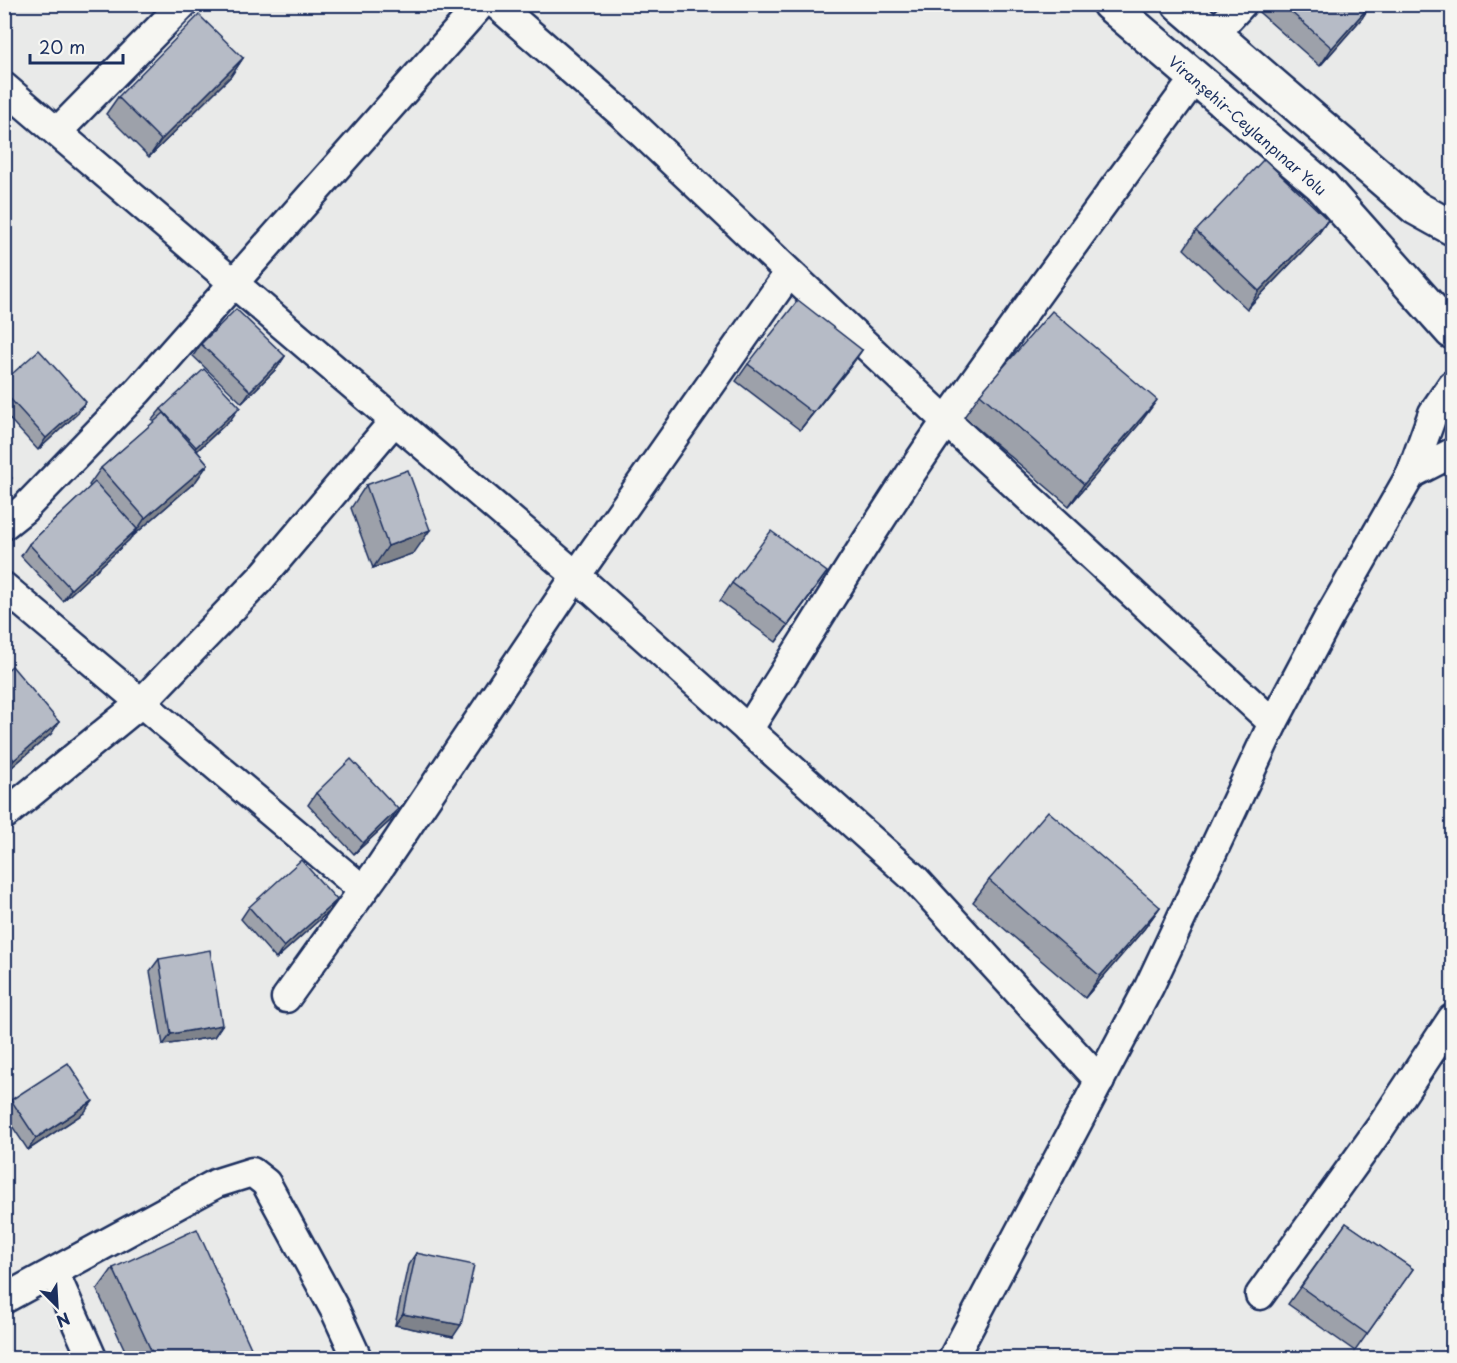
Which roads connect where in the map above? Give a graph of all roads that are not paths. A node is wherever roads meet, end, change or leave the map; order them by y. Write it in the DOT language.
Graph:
graph roads {
  1 [pos="183,4"];
  2 [pos="481,4"];
  3 [pos="495,4"];
  4 [pos="1109,4"];
  5 [pos="1179,4"];
  6 [pos="1242,4"];
  7 [pos="1214,34"];
  8 [pos="1195,78"];
  9 [pos="7,94"];
  10 [pos="57,132"];
  11 [pos="1452,228"];
  12 [pos="789,273"];
  13 [pos="234,284"];
  14 [pos="1452,332"];
  15 [pos="1452,385"];
  16 [pos="394,421"];
  17 [pos="946,421"];
  18 [pos="1452,453"];
  19 [pos="1411,474"];
  20 [pos="4,525"];
  21 [pos="576,576"];
  22 [pos="4,587"];
  23 [pos="141,703"];
  24 [pos="1273,723"];
  25 [pos="748,730"];
  26 [pos="4,815"];
  27 [pos="363,890"];
  28 [pos="286,998"];
  29 [pos="1452,1018"];
  30 [pos="1100,1081"];
  31 [pos="54,1272"];
  32 [pos="1260,1294"];
  33 [pos="4,1299"];
  34 [pos="92,1359"];
  35 [pos="357,1359"];
  36 [pos="953,1359"];
  1 -- 10 [label="street"];
  2 -- 13 [label="street"];
  3 -- 12 [label="street"];
  4 -- 8 [label="main road, Viranşehir-Ceylanpınar Yolu"];
  5 -- 7 [label="main road"];
  6 -- 7 [label="street"];
  7 -- 11 [label="main road"];
  8 -- 14 [label="main road, Viranşehir-Ceylanpınar Yolu"];
  8 -- 17 [label="street"];
  9 -- 10 [label="street"];
  10 -- 13 [label="street"];
  12 -- 17 [label="street"];
  12 -- 21 [label="street"];
  13 -- 16 [label="street"];
  13 -- 20 [label="street"];
  15 -- 19 [label="street"];
  16 -- 21 [label="street"];
  16 -- 23 [label="street"];
  17 -- 24 [label="street"];
  17 -- 25 [label="street"];
  18 -- 19 [label="street"];
  19 -- 24 [label="street"];
  21 -- 25 [label="street"];
  21 -- 27 [label="street"];
  22 -- 23 [label="street"];
  23 -- 26 [label="street"];
  23 -- 27 [label="street"];
  24 -- 30 [label="street"];
  25 -- 30 [label="street"];
  27 -- 28 [label="street"];
  29 -- 32 [label="street"];
  30 -- 36 [label="street"];
  31 -- 33 [label="street"];
  31 -- 34 [label="street"];
  31 -- 35 [label="street"];
}
